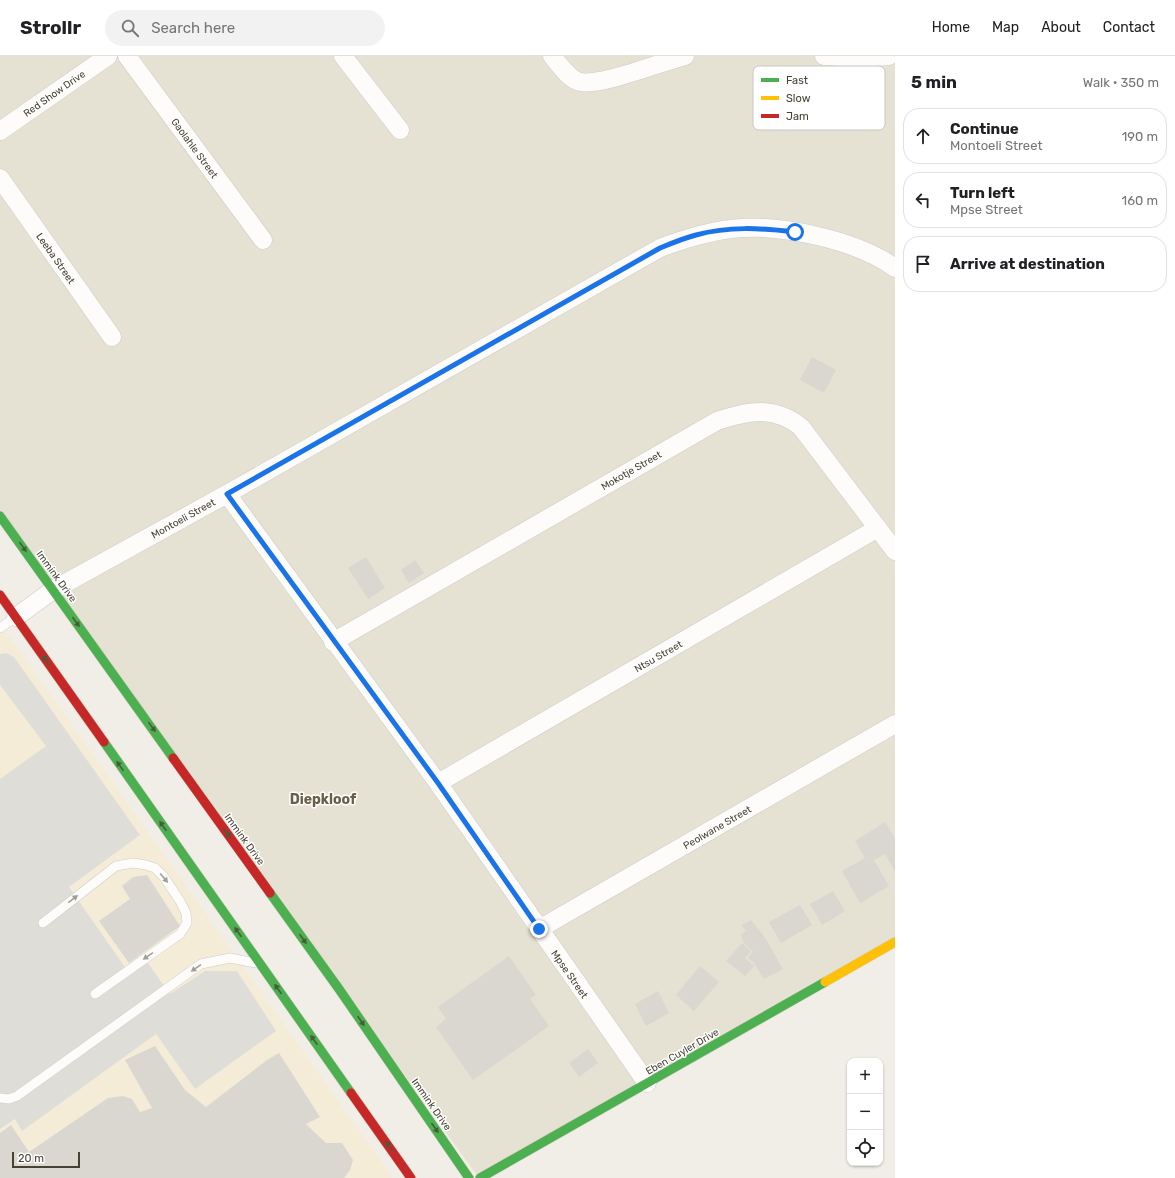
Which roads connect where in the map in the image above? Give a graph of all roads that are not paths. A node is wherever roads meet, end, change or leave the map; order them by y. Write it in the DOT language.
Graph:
graph roads {
  1 [pos="108,56"];
  2 [pos="127,56"];
  3 [pos="343,56"];
  4 [pos="552,56"];
  5 [pos="685,56"];
  6 [pos="824,56"];
  7 [pos="888,56"];
  8 [pos="400,130"];
  9 [pos="0,131"];
  10 [pos="0,178"];
  11 [pos="263,240"];
  12 [pos="895,268"];
  13 [pos="112,337"];
  14 [pos="227,494"];
  15 [pos="0,516"];
  16 [pos="878,528"];
  17 [pos="895,551"];
  18 [pos="53,590"];
  19 [pos="0,595"];
  20 [pos="16,617"];
  21 [pos="0,628"];
  22 [pos="333,642"];
  23 [pos="895,724"];
  24 [pos="438,783"];
  25 [pos="43,923"];
  26 [pos="539,929"];
  27 [pos="895,942"];
  28 [pos="260,964"];
  29 [pos="94,994"];
  30 [pos="648,1083"];
  31 [pos="0,1098"];
  32 [pos="411,1178"];
  33 [pos="469,1178"];
  34 [pos="480,1178"];
  1 -- 9 [label="street, Red Show Drive"];
  2 -- 11 [label="street, Gaolahle Street"];
  3 -- 8 [label="street"];
  4 -- 5 [label="street"];
  6 -- 7 [label="street"];
  10 -- 13 [label="street, Leeba Street"];
  12 -- 14 [label="street, Montoeli Street"];
  14 -- 18 [label="street, Montoeli Street"];
  14 -- 22 [label="street, Mpse Street"];
  15 -- 18 [label="main road, Immink Drive, one-way"];
  16 -- 17 [label="street, Mokotje Street"];
  16 -- 22 [label="street, Mokotje Street"];
  16 -- 24 [label="street, Ntsu Street"];
  18 -- 20 [label="street, Montoeli Street"];
  18 -- 33 [label="main road, Immink Drive, one-way"];
  19 -- 20 [label="main road"];
  20 -- 21 [label="lane"];
  28 -- 20 [label="main road, one-way"];
  22 -- 24 [label="street, Mpse Street"];
  23 -- 26 [label="street, Peolwane Street"];
  24 -- 26 [label="street, Mpse Street"];
  25 -- 29 [label="lane, one-way"];
  26 -- 30 [label="street, Mpse Street"];
  27 -- 30 [label="main road, Eben Cuyler Drive"];
  28 -- 31 [label="lane, one-way"];
  32 -- 28 [label="main road, one-way"];
  30 -- 34 [label="main road, Eben Cuyler Drive"];
}
